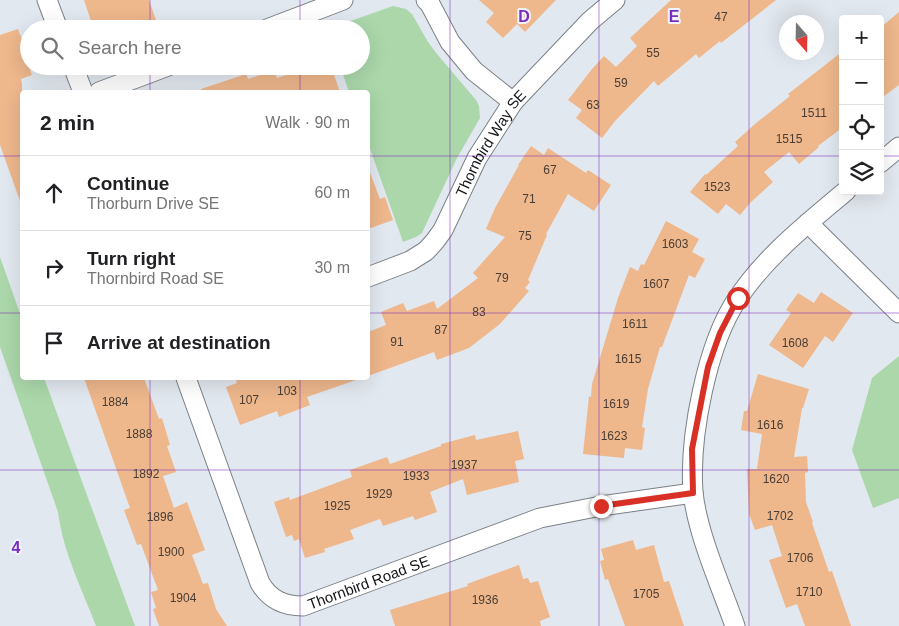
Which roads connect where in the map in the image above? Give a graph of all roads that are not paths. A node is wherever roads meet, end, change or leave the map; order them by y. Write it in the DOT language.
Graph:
graph roads {
  1 [pos="47,0"];
  2 [pos="343,0"];
  3 [pos="426,0"];
  4 [pos="615,0"];
  5 [pos="55,20"];
  6 [pos="291,20"];
  7 [pos="76,75"];
  8 [pos="144,75"];
  9 [pos="82,90"];
  10 [pos="104,90"];
  11 [pos="513,102"];
  12 [pos="899,147"];
  13 [pos="884,160"];
  14 [pos="841,195"];
  15 [pos="808,223"];
  16 [pos="370,276"];
  17 [pos="899,313"];
  18 [pos="187,380"];
  19 [pos="693,493"];
  20 [pos="735,626"];
  1 -- 5 [label="street"];
  2 -- 6 [label="street"];
  3 -- 11 [label="street"];
  4 -- 11 [label="street, Thornbird Way SE"];
  7 -- 9 [label="street"];
  8 -- 10 [label="street"];
  11 -- 16 [label="street, Thornbird Way SE"];
  12 -- 13 [label="street"];
  14 -- 15 [label="street"];
  15 -- 17 [label="street"];
  15 -- 19 [label="street"];
  18 -- 19 [label="street, Thornbird Road SE"];
  19 -- 20 [label="street"];
}
